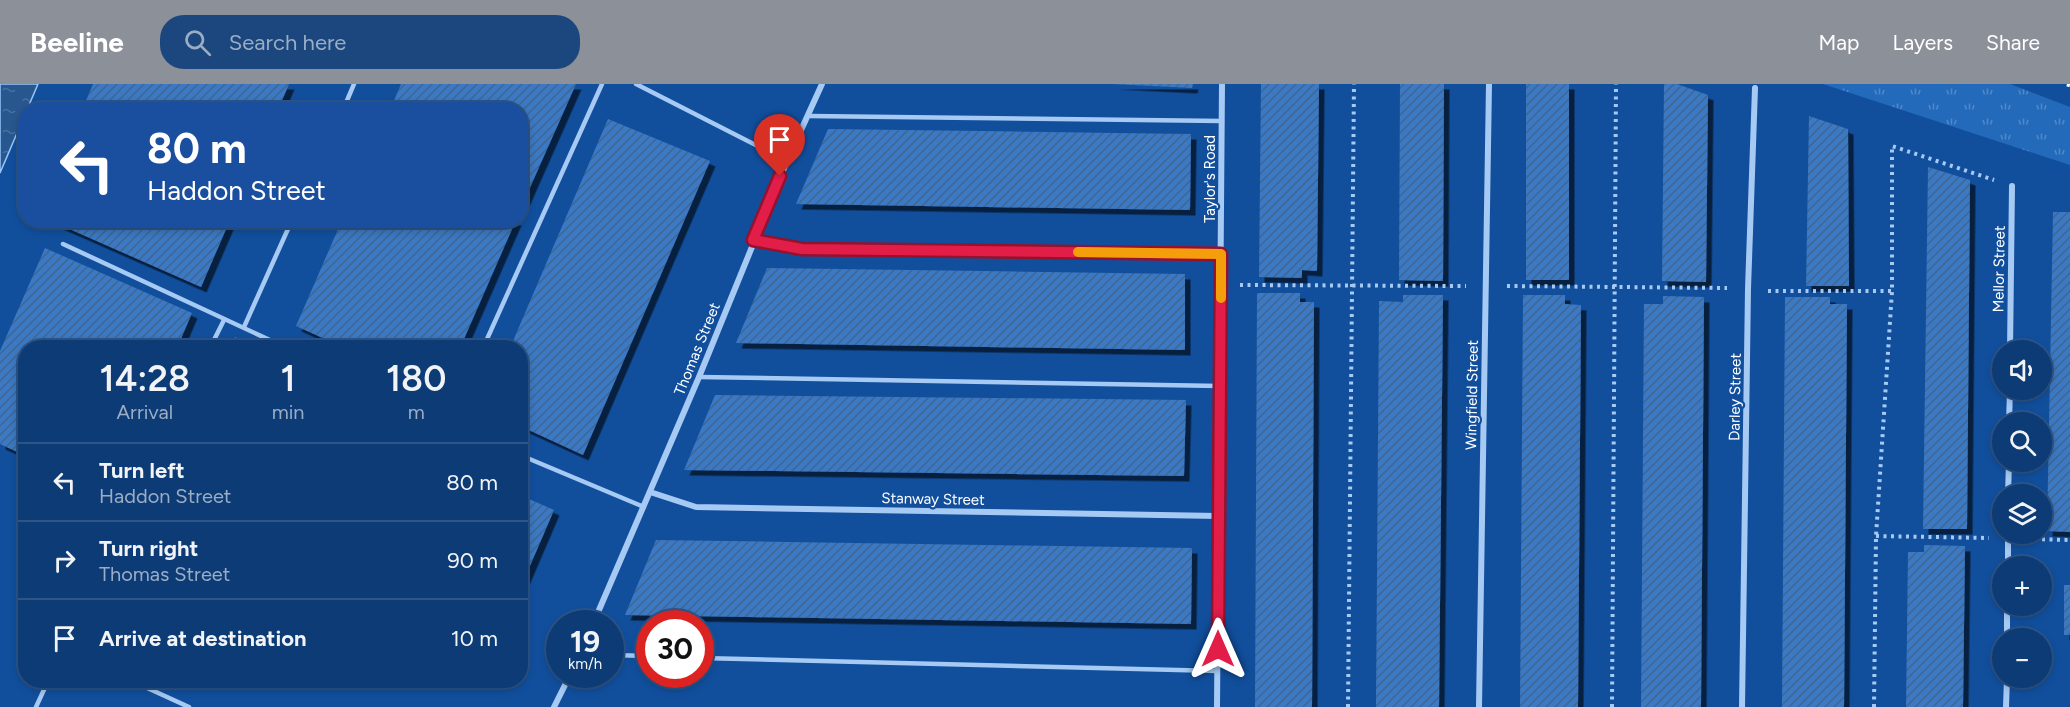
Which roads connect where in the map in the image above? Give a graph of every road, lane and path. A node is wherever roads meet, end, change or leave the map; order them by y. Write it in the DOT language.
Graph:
graph roads {
  1 [pos="354,84"];
  2 [pos="602,84"];
  3 [pos="636,84"];
  4 [pos="822,84"];
  5 [pos="1222,84"];
  6 [pos="1354,84"];
  7 [pos="1489,84"];
  8 [pos="1616,84"];
  9 [pos="1755,88"];
  10 [pos="346,102"];
  11 [pos="809,116"];
  12 [pos="1222,121"];
  13 [pos="787,161"];
  14 [pos="2012,186"];
  15 [pos="288,228"];
  16 [pos="753,240"];
  17 [pos="63,244"];
  18 [pos="1221,254"];
  19 [pos="1221,284"];
  20 [pos="1352,286"];
  21 [pos="1486,286"];
  22 [pos="1615,288"];
  23 [pos="1748,289"];
  24 [pos="1892,291"];
  25 [pos="224,320"];
  26 [pos="244,327"];
  27 [pos="214,340"];
  28 [pos="271,340"];
  29 [pos="487,340"];
  30 [pos="2010,340"];
  31 [pos="699,377"];
  32 [pos="1220,386"];
  33 [pos="528,458"];
  34 [pos="650,492"];
  35 [pos="644,507"];
  36 [pos="1218,516"];
  37 [pos="1876,536"];
  38 [pos="1992,536"];
  39 [pos="2052,539"];
  40 [pos="2070,540"];
  41 [pos="599,610"];
  42 [pos="714,658"];
  43 [pos="1218,671"];
  44 [pos="45,688"];
  45 [pos="147,688"];
  46 [pos="564,688"];
  47 [pos="2007,688"];
  48 [pos="36,707"];
  49 [pos="189,707"];
  50 [pos="554,707"];
  51 [pos="1217,707"];
  52 [pos="1348,707"];
  53 [pos="1479,707"];
  54 [pos="1612,707"];
  55 [pos="1742,707"];
  56 [pos="1874,707"];
  57 [pos="2006,707"];
  1 -- 10 [label="lane"];
  2 -- 29 [label="lane"];
  3 -- 13 [label="lane"];
  4 -- 11 [label="street, Thomas Street"];
  5 -- 12 [label="street, Taylor's Road"];
  6 -- 20 [label="path"];
  7 -- 21 [label="street, Wingfield Street"];
  8 -- 22 [label="path"];
  9 -- 23 [label="street, Darley Street"];
  11 -- 12 [label="lane"];
  11 -- 13 [label="street, Thomas Street"];
  12 -- 18 [label="street, Taylor's Road"];
  13 -- 16 [label="street, Thomas Street"];
  14 -- 24 [label="path"];
  14 -- 30 [label="street, Mellor Street"];
  15 -- 26 [label="lane"];
  16 -- 18 [label="street"];
  16 -- 31 [label="street, Thomas Street"];
  17 -- 25 [label="lane"];
  18 -- 19 [label="street, Taylor's Road"];
  19 -- 20 [label="path"];
  19 -- 32 [label="street, Taylor's Road"];
  20 -- 21 [label="path"];
  20 -- 52 [label="path"];
  21 -- 22 [label="path"];
  21 -- 53 [label="street, Wingfield Street"];
  22 -- 23 [label="path"];
  22 -- 54 [label="path"];
  23 -- 24 [label="path"];
  23 -- 55 [label="street, Darley Street"];
  24 -- 37 [label="path"];
  25 -- 26 [label="lane"];
  25 -- 27 [label="lane"];
  26 -- 28 [label="lane"];
  31 -- 32 [label="lane"];
  31 -- 34 [label="street, Thomas Street"];
  32 -- 36 [label="street, Taylor's Road"];
  33 -- 35 [label="lane"];
  34 -- 35 [label="street, Thomas Street"];
  34 -- 36 [label="street, Stanway Street"];
  35 -- 41 [label="street, Thomas Street"];
  36 -- 43 [label="street, Taylor's Road"];
  37 -- 38 [label="path"];
  37 -- 56 [label="path"];
  39 -- 40 [label="path"];
  42 -- 43 [label="lane"];
  43 -- 51 [label="street, Taylor's Road"];
  44 -- 48 [label="lane"];
  45 -- 49 [label="lane"];
  46 -- 50 [label="street"];
  47 -- 57 [label="street"];
}
